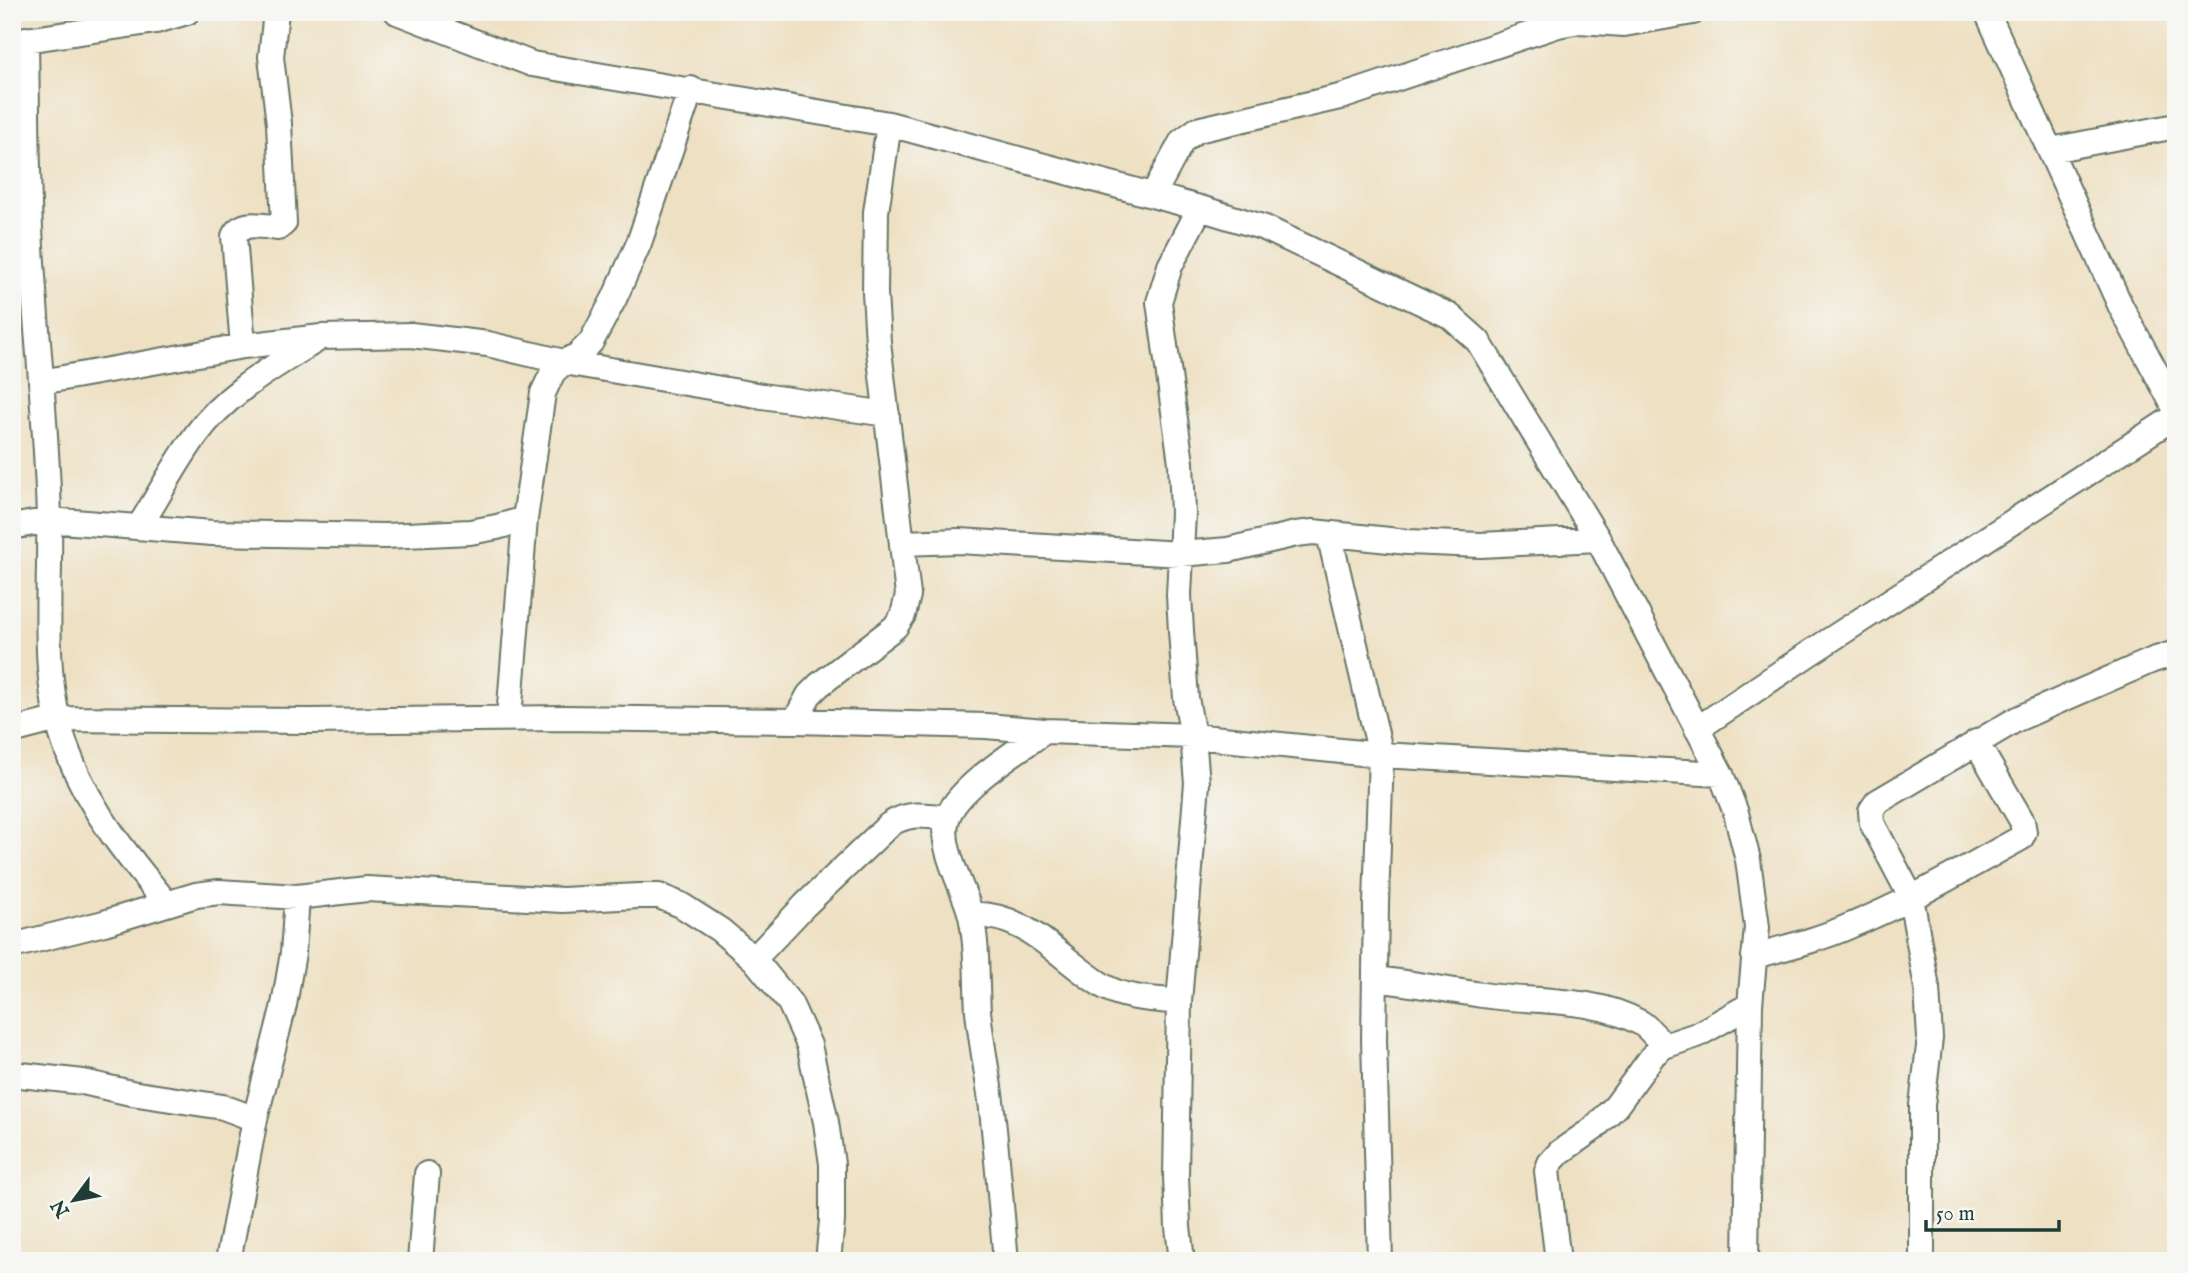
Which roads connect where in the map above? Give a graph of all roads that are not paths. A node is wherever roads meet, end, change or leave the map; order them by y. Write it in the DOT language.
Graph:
graph roads {
  1 [pos="187,12"];
  2 [pos="275,12"];
  3 [pos="397,12"];
  4 [pos="1693,12"];
  5 [pos="1987,12"];
  6 [pos="19,41"];
  7 [pos="691,89"];
  8 [pos="889,124"];
  9 [pos="2176,126"];
  10 [pos="2051,150"];
  11 [pos="1153,195"];
  12 [pos="1200,208"];
  13 [pos="321,337"];
  14 [pos="243,346"];
  15 [pos="564,362"];
  16 [pos="41,382"];
  17 [pos="2176,411"];
  18 [pos="887,414"];
  19 [pos="2176,416"];
  20 [pos="525,519"];
  21 [pos="49,520"];
  22 [pos="12,527"];
  23 [pos="139,527"];
  24 [pos="1329,534"];
  25 [pos="1598,539"];
  26 [pos="902,543"];
  27 [pos="1181,554"];
  28 [pos="2176,653"];
  29 [pos="509,718"];
  30 [pos="58,719"];
  31 [pos="795,721"];
  32 [pos="1698,729"];
  33 [pos="12,731"];
  34 [pos="1045,731"];
  35 [pos="1193,736"];
  36 [pos="1976,742"];
  37 [pos="1381,755"];
  38 [pos="1721,774"];
  39 [pos="947,818"];
  40 [pos="298,897"];
  41 [pos="1911,897"];
  42 [pos="167,904"];
  43 [pos="971,915"];
  44 [pos="12,946"];
  45 [pos="1754,956"];
  46 [pos="754,958"];
  47 [pos="1375,979"];
  48 [pos="1179,1002"];
  49 [pos="1750,1004"];
  50 [pos="1664,1046"];
  51 [pos="12,1074"];
  52 [pos="255,1119"];
  53 [pos="426,1174"];
  54 [pos="228,1261"];
  55 [pos="420,1261"];
  56 [pos="828,1261"];
  57 [pos="1006,1261"];
  58 [pos="1182,1261"];
  59 [pos="1380,1261"];
  60 [pos="1558,1261"];
  61 [pos="1746,1261"];
  62 [pos="1922,1261"];
  1 -- 6 [label="street"];
  2 -- 14 [label="street"];
  3 -- 7 [label="street"];
  4 -- 11 [label="street"];
  5 -- 10 [label="street"];
  6 -- 16 [label="street"];
  7 -- 8 [label="street"];
  7 -- 15 [label="street"];
  8 -- 11 [label="street"];
  8 -- 18 [label="street"];
  9 -- 10 [label="street"];
  10 -- 17 [label="street"];
  11 -- 12 [label="street"];
  12 -- 25 [label="street"];
  12 -- 27 [label="street"];
  13 -- 14 [label="street"];
  13 -- 15 [label="street"];
  13 -- 23 [label="street"];
  14 -- 16 [label="street"];
  15 -- 18 [label="street"];
  15 -- 20 [label="street"];
  16 -- 21 [label="street"];
  18 -- 26 [label="street"];
  19 -- 32 [label="street"];
  20 -- 23 [label="street"];
  20 -- 29 [label="street"];
  21 -- 22 [label="street"];
  21 -- 23 [label="street"];
  21 -- 30 [label="street"];
  24 -- 25 [label="street"];
  24 -- 27 [label="street"];
  24 -- 37 [label="street"];
  25 -- 32 [label="street"];
  26 -- 27 [label="street"];
  26 -- 31 [label="street"];
  27 -- 35 [label="street"];
  28 -- 36 [label="street"];
  29 -- 30 [label="street"];
  29 -- 31 [label="street"];
  30 -- 33 [label="street"];
  30 -- 42 [label="street"];
  31 -- 34 [label="street"];
  32 -- 38 [label="street"];
  34 -- 35 [label="street"];
  34 -- 39 [label="street"];
  35 -- 37 [label="street"];
  35 -- 48 [label="street"];
  36 -- 41 [label="street"];
  36 -- 41 [label="street"];
  37 -- 38 [label="street"];
  37 -- 47 [label="street"];
  38 -- 45 [label="street"];
  39 -- 43 [label="street"];
  39 -- 46 [label="street"];
  40 -- 42 [label="street"];
  40 -- 46 [label="street"];
  40 -- 52 [label="street"];
  41 -- 45 [label="street"];
  41 -- 62 [label="street"];
  42 -- 44 [label="street"];
  43 -- 48 [label="street"];
  43 -- 57 [label="street"];
  45 -- 49 [label="street"];
  46 -- 56 [label="street"];
  47 -- 50 [label="street"];
  47 -- 59 [label="street"];
  48 -- 58 [label="street"];
  49 -- 50 [label="street"];
  49 -- 61 [label="street"];
  50 -- 60 [label="street"];
  51 -- 52 [label="street"];
  52 -- 54 [label="street"];
  53 -- 55 [label="street"];
}
